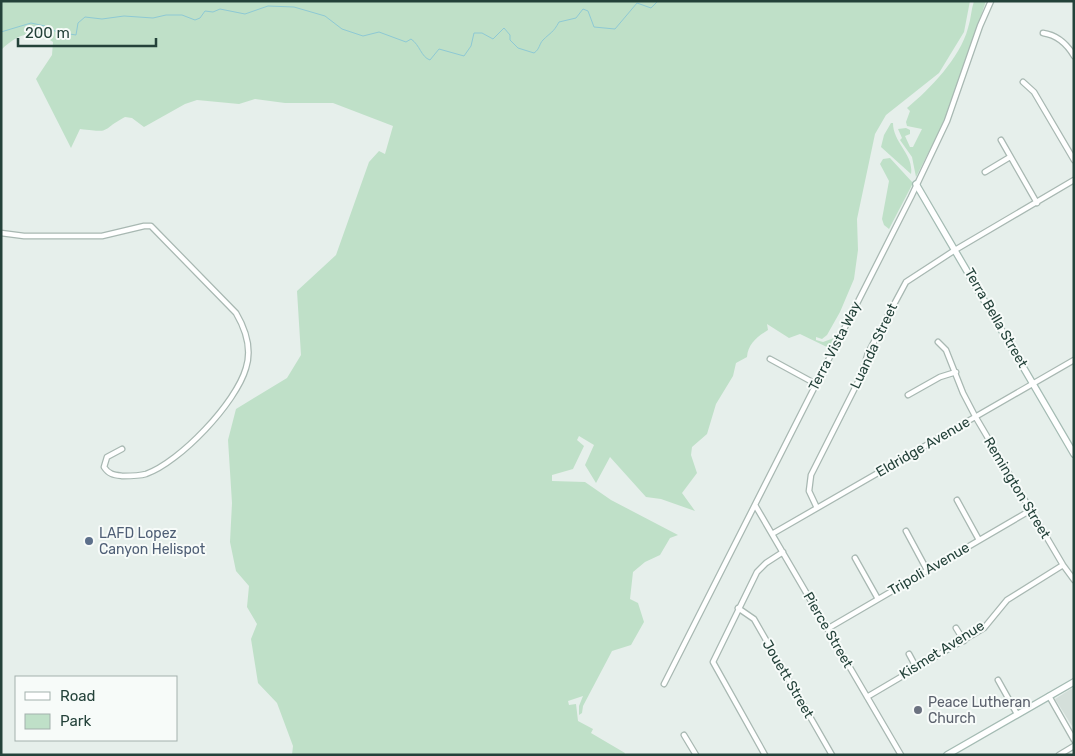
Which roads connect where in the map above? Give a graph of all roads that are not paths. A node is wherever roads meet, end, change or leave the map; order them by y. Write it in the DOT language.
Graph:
graph roads {
  1 [pos="991,1"];
  2 [pos="1043,33"];
  3 [pos="1074,56"];
  4 [pos="1023,82"];
  5 [pos="1001,140"];
  6 [pos="1010,157"];
  7 [pos="1074,160"];
  8 [pos="985,172"];
  9 [pos="1074,180"];
  10 [pos="916,184"];
  11 [pos="1036,202"];
  12 [pos="1,233"];
  13 [pos="955,250"];
  14 [pos="938,342"];
  15 [pos="770,359"];
  16 [pos="1074,360"];
  17 [pos="956,372"];
  18 [pos="816,384"];
  19 [pos="1033,384"];
  20 [pos="908,395"];
  21 [pos="975,416"];
  22 [pos="122,449"];
  23 [pos="1074,454"];
  24 [pos="957,500"];
  25 [pos="755,505"];
  26 [pos="817,508"];
  27 [pos="1031,510"];
  28 [pos="906,530"];
  29 [pos="772,534"];
  30 [pos="979,540"];
  31 [pos="782,552"];
  32 [pos="855,558"];
  33 [pos="1063,565"];
  34 [pos="927,570"];
  35 [pos="1074,580"];
  36 [pos="878,599"];
  37 [pos="738,608"];
  38 [pos="956,628"];
  39 [pos="827,629"];
  40 [pos="964,641"];
  41 [pos="909,654"];
  42 [pos="916,667"];
  43 [pos="998,680"];
  44 [pos="1074,682"];
  45 [pos="664,684"];
  46 [pos="1050,696"];
  47 [pos="867,697"];
  48 [pos="1017,714"];
  49 [pos="684,735"];
  50 [pos="1074,740"];
  51 [pos="1074,746"];
  52 [pos="696,755"];
  53 [pos="765,755"];
  54 [pos="832,755"];
  55 [pos="901,755"];
  56 [pos="947,755"];
  57 [pos="1059,755"];
  1 -- 10 [label="street, Terra Vista Way"];
  2 -- 3 [label="street"];
  4 -- 7 [label="street"];
  5 -- 6 [label="street"];
  6 -- 8 [label="street"];
  6 -- 11 [label="street"];
  9 -- 11 [label="street, Luanda Street"];
  10 -- 13 [label="street, Terra Bella Street"];
  10 -- 18 [label="street, Terra Vista Way"];
  11 -- 13 [label="street, Luanda Street"];
  12 -- 22 [label="street"];
  13 -- 19 [label="street, Terra Bella Street"];
  13 -- 26 [label="street, Luanda Street"];
  14 -- 17 [label="street, Remington Street"];
  15 -- 18 [label="street"];
  16 -- 19 [label="street, Eldridge Avenue"];
  17 -- 20 [label="street"];
  17 -- 21 [label="street, Remington Street"];
  18 -- 25 [label="street, Terra Vista Way"];
  19 -- 21 [label="street, Eldridge Avenue"];
  19 -- 23 [label="street, Terra Bella Street"];
  21 -- 26 [label="street, Eldridge Avenue"];
  21 -- 27 [label="street, Remington Street"];
  24 -- 30 [label="street"];
  25 -- 29 [label="street, Pierce Street"];
  25 -- 45 [label="street, Terra Vista Way"];
  26 -- 29 [label="street, Eldridge Avenue"];
  27 -- 30 [label="street, Tripoli Avenue"];
  27 -- 33 [label="street, Remington Street"];
  28 -- 34 [label="street"];
  29 -- 31 [label="street, Pierce Street"];
  30 -- 34 [label="street, Tripoli Avenue"];
  31 -- 37 [label="street"];
  31 -- 39 [label="street, Pierce Street"];
  32 -- 36 [label="street"];
  33 -- 35 [label="street, Remington Street"];
  33 -- 40 [label="street, Kismet Avenue"];
  34 -- 36 [label="street, Tripoli Avenue"];
  36 -- 39 [label="street, Tripoli Avenue"];
  37 -- 53 [label="street"];
  37 -- 54 [label="street, Jouett Street"];
  38 -- 40 [label="street"];
  39 -- 47 [label="street, Pierce Street"];
  40 -- 42 [label="street, Kismet Avenue"];
  41 -- 42 [label="street"];
  42 -- 47 [label="street, Kismet Avenue"];
  43 -- 48 [label="street"];
  44 -- 46 [label="street"];
  46 -- 48 [label="street"];
  46 -- 50 [label="street"];
  47 -- 55 [label="street, Pierce Street"];
  48 -- 56 [label="street"];
  49 -- 52 [label="street"];
  51 -- 57 [label="street"];
}
